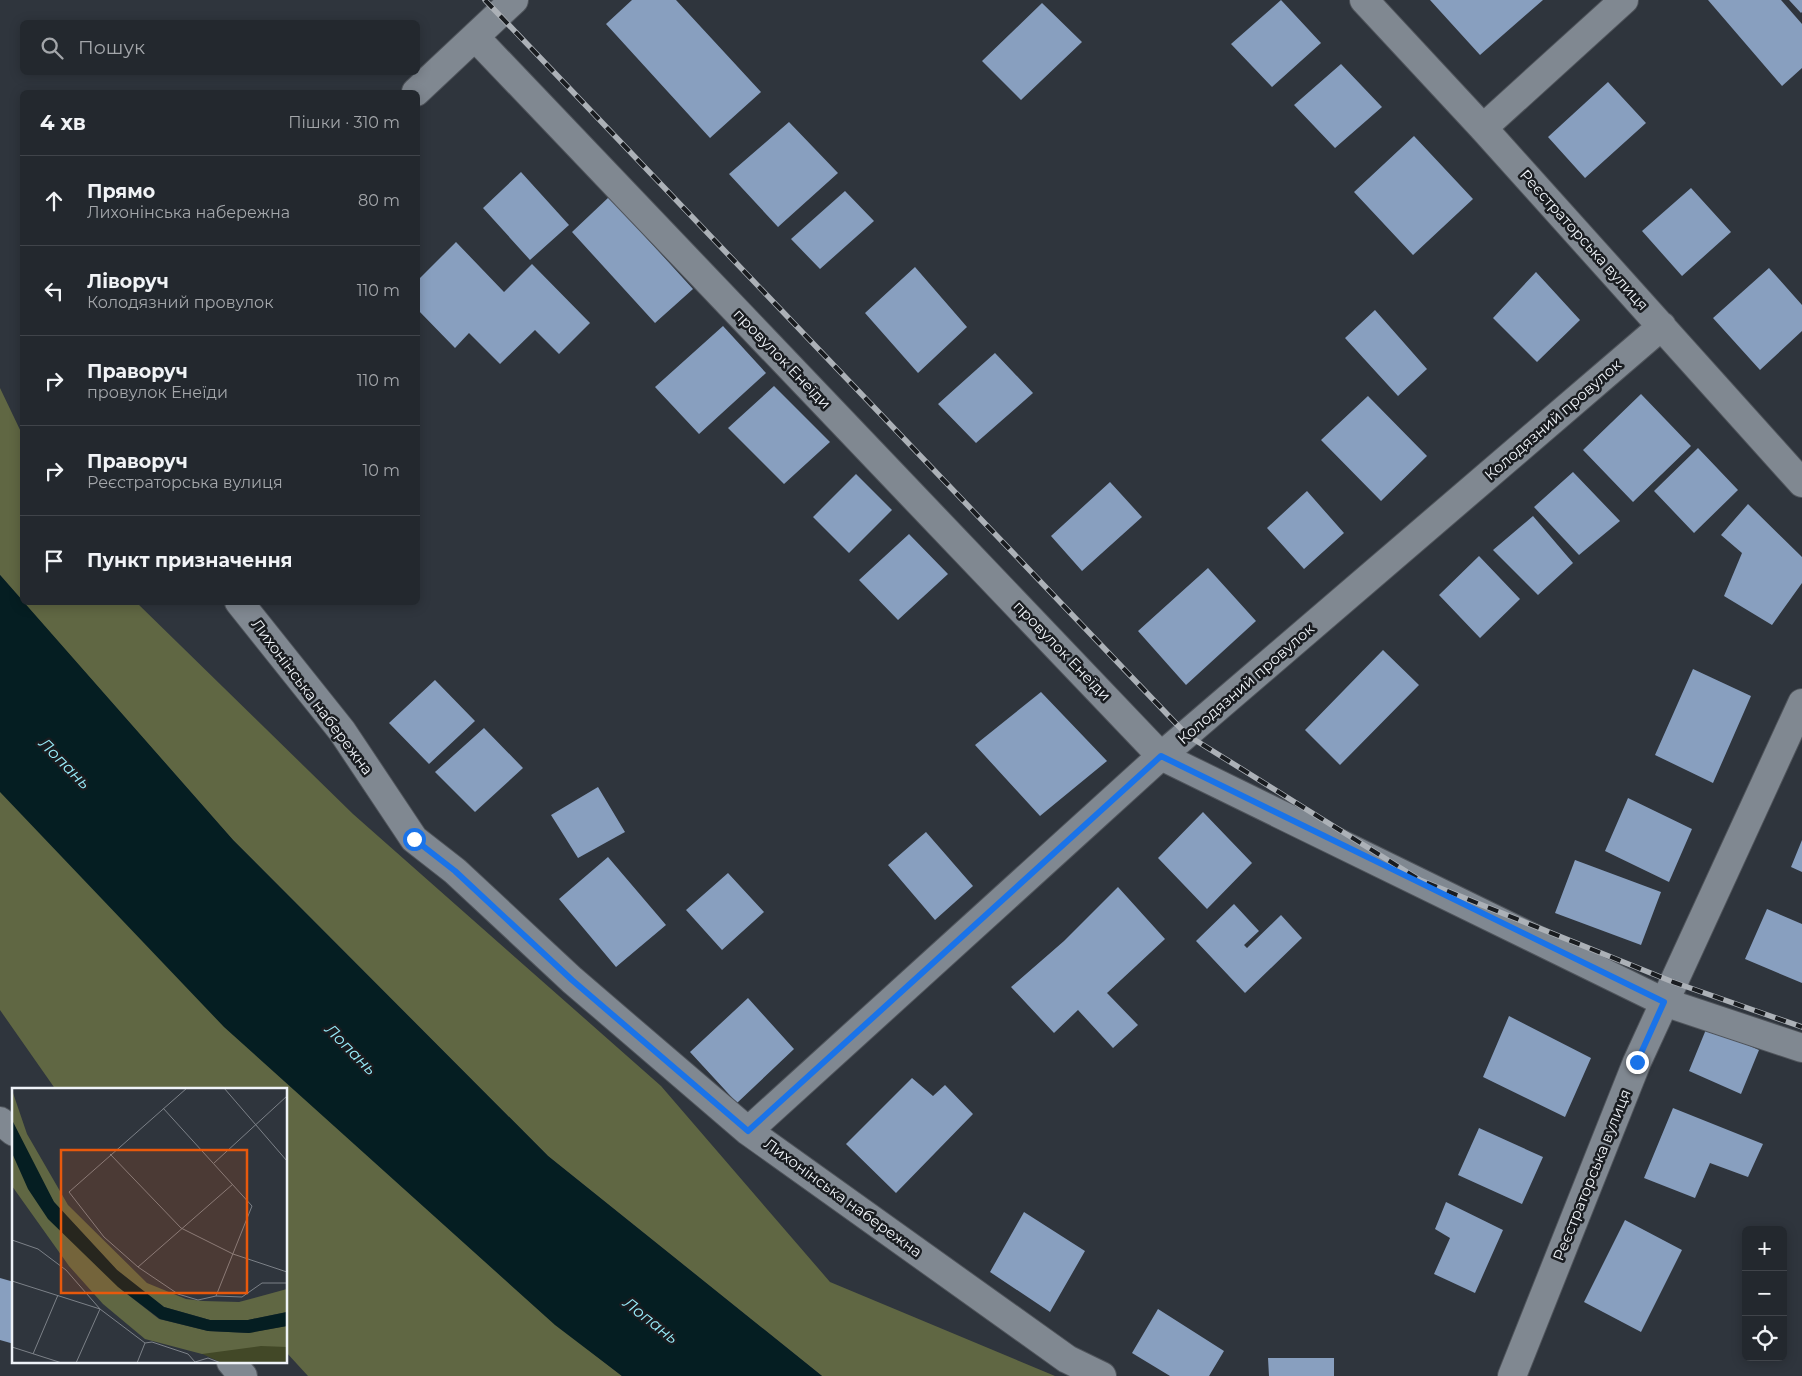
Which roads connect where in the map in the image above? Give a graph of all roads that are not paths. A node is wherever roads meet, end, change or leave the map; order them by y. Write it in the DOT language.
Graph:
graph roads {
  1 [pos="514,0"];
  2 [pos="1364,0"];
  3 [pos="1624,0"];
  4 [pos="475,37"];
  5 [pos="418,90"];
  6 [pos="1484,128"];
  7 [pos="1662,326"];
  8 [pos="1802,483"];
  9 [pos="241,605"];
  10 [pos="1802,703"];
  11 [pos="1161,756"];
  12 [pos="1664,1002"];
  13 [pos="1802,1048"];
  14 [pos="0,1121"];
  15 [pos="12,1130"];
  16 [pos="748,1131"];
  17 [pos="233,1364"];
  18 [pos="243,1376"];
  19 [pos="1102,1376"];
  20 [pos="1512,1376"];
  1 -- 4 [label="street"];
  2 -- 6 [label="street, Реєстраторська вулиця"];
  3 -- 6 [label="street"];
  4 -- 5 [label="street"];
  4 -- 11 [label="street, провулок Енеїди"];
  6 -- 7 [label="street, Реєстраторська вулиця"];
  7 -- 8 [label="street, Реєстраторська вулиця"];
  7 -- 11 [label="street, Колодязний провулок"];
  9 -- 16 [label="street, Лихонінська набережна"];
  10 -- 12 [label="street, Реєстраторська вулиця"];
  11 -- 12 [label="street, провулок Енеїди"];
  11 -- 16 [label="street, Колодязний провулок"];
  12 -- 13 [label="street, провулок Енеїди"];
  12 -- 20 [label="street, Реєстраторська вулиця"];
  14 -- 15 [label="street"];
  16 -- 19 [label="street, Лихонінська набережна"];
  17 -- 18 [label="street"];
}
